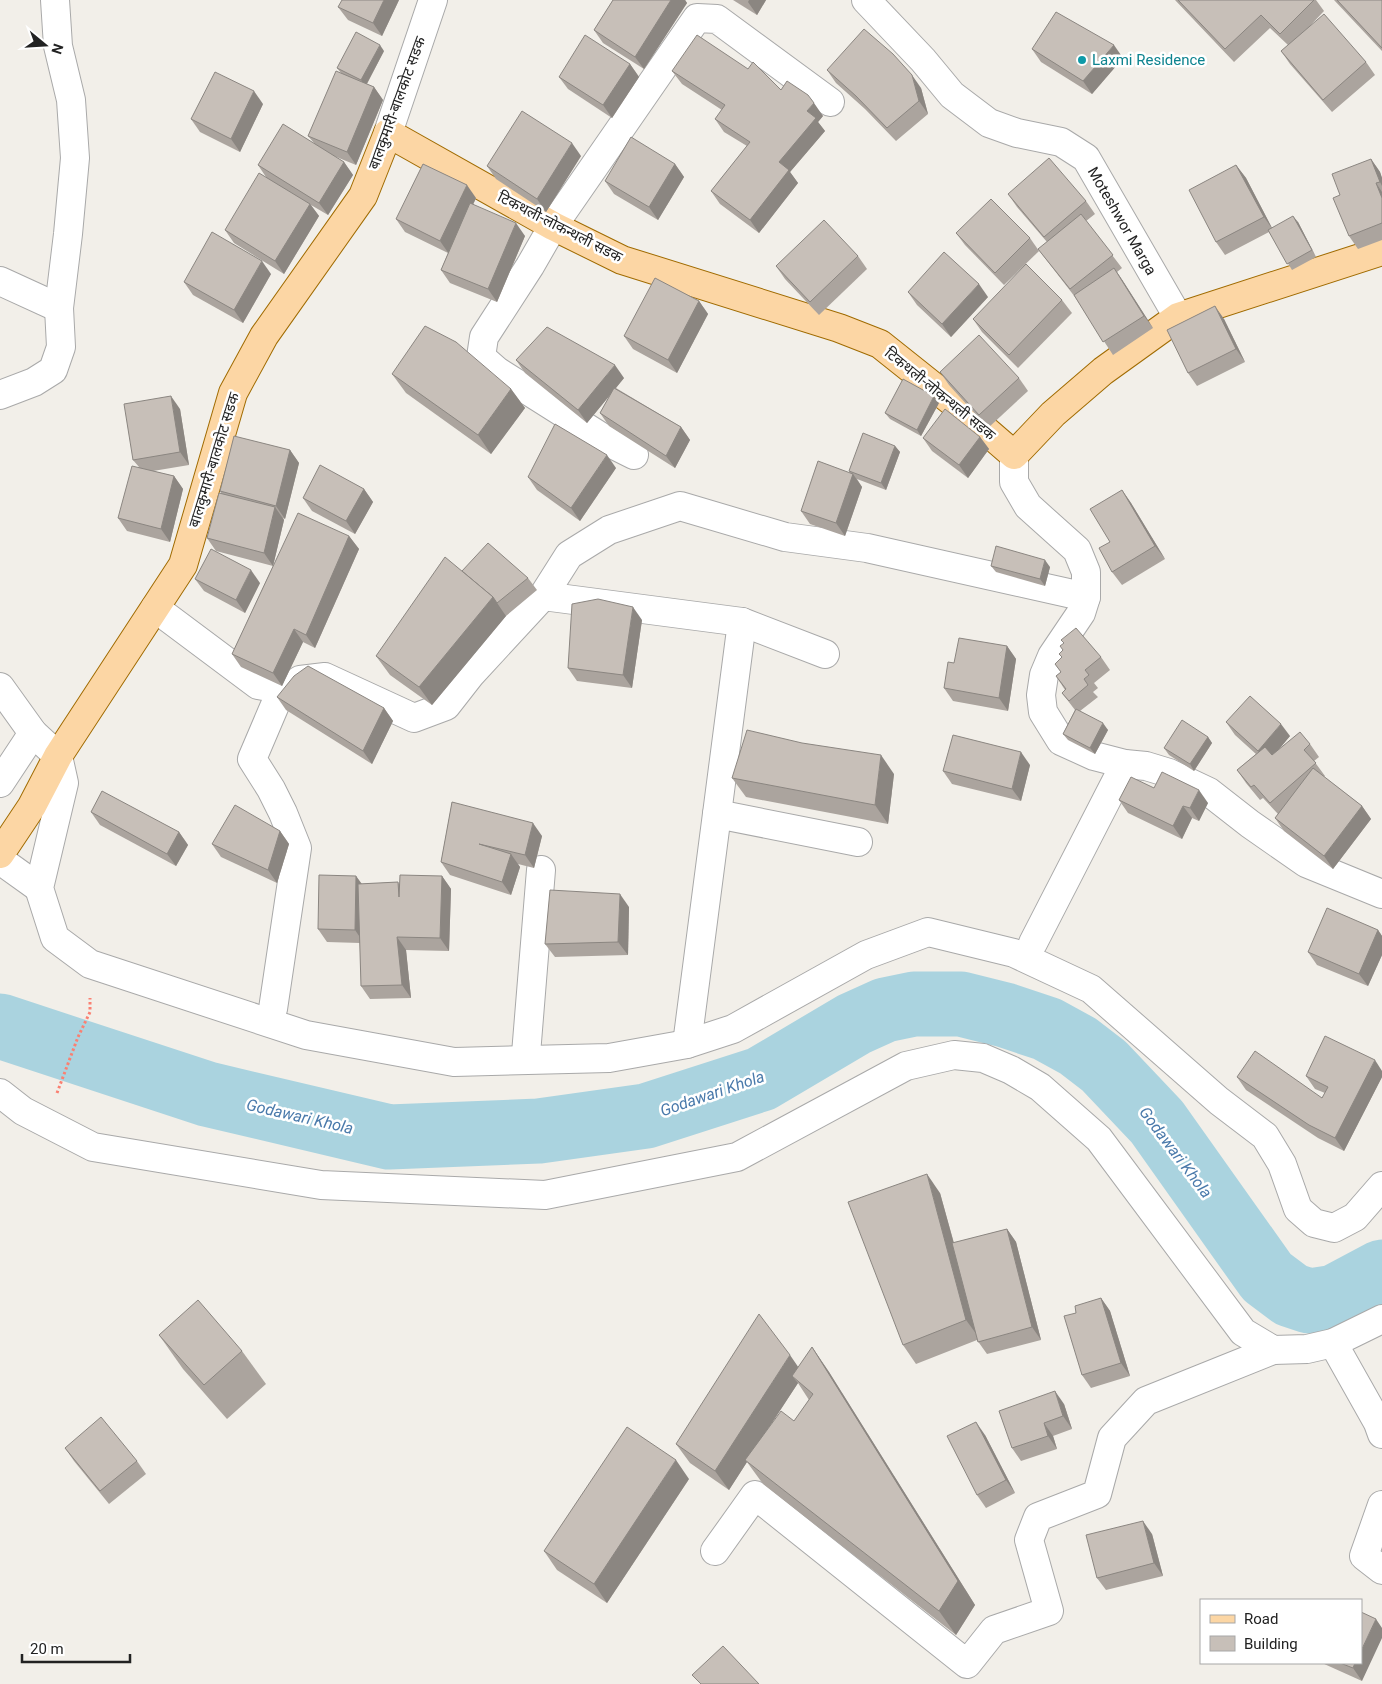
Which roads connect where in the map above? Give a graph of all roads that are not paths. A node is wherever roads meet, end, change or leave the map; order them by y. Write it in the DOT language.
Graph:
graph roads {
  1 [pos="55,0"];
  2 [pos="433,0"];
  3 [pos="866,0"];
  4 [pos="830,102"];
  5 [pos="388,133"];
  6 [pos="553,226"];
  7 [pos="1382,251"];
  8 [pos="0,280"];
  9 [pos="59,308"];
  10 [pos="1178,317"];
  11 [pos="0,395"];
  12 [pos="634,455"];
  13 [pos="1014,455"];
  14 [pos="543,596"];
  15 [pos="1086,597"];
  16 [pos="155,608"];
  17 [pos="742,622"];
  18 [pos="825,654"];
  19 [pos="0,686"];
  20 [pos="275,705"];
  21 [pos="33,733"];
  22 [pos="58,756"];
  23 [pos="1125,764"];
  24 [pos="0,783"];
  25 [pos="717,814"];
  26 [pos="858,842"];
  27 [pos="0,854"];
  28 [pos="0,860"];
  29 [pos="541,870"];
  30 [pos="39,888"];
  31 [pos="1382,894"];
  32 [pos="1033,943"];
  33 [pos="273,1009"];
  34 [pos="687,1044"];
  35 [pos="526,1054"];
  36 [pos="0,1093"];
  37 [pos="1382,1186"];
  38 [pos="1380,1323"];
  39 [pos="1333,1343"];
  40 [pos="1273,1350"];
  41 [pos="1382,1434"];
  42 [pos="1382,1505"];
  43 [pos="715,1551"];
  44 [pos="1382,1570"];
  1 -- 9 [label="street"];
  2 -- 5 [label="street, बालकुमारी-बालकोट सडक"];
  3 -- 10 [label="street, Moteshwor Marga"];
  4 -- 6 [label="street"];
  5 -- 6 [label="main road, टिकथली-लोकन्थली सडक"];
  5 -- 16 [label="main road, बालकुमारी-बालकोट सडक"];
  6 -- 12 [label="street"];
  6 -- 13 [label="main road, टिकथली-लोकन्थली सडक"];
  7 -- 10 [label="main road"];
  8 -- 9 [label="street"];
  9 -- 11 [label="street"];
  10 -- 13 [label="main road"];
  13 -- 15 [label="street"];
  14 -- 15 [label="street"];
  14 -- 16 [label="street"];
  14 -- 17 [label="street"];
  15 -- 23 [label="street"];
  16 -- 22 [label="main road, बालकुमारी-बालकोट सडक"];
  17 -- 18 [label="street"];
  17 -- 25 [label="street"];
  19 -- 21 [label="street"];
  20 -- 33 [label="street"];
  21 -- 22 [label="street"];
  21 -- 24 [label="street"];
  22 -- 27 [label="main road, बालकुमारी-बालकोट सडक"];
  22 -- 30 [label="street"];
  23 -- 31 [label="street"];
  23 -- 32 [label="street"];
  25 -- 26 [label="street"];
  25 -- 34 [label="street"];
  28 -- 30 [label="street"];
  29 -- 35 [label="street"];
  30 -- 34 [label="street"];
  34 -- 37 [label="street"];
  36 -- 40 [label="street"];
  38 -- 39 [label="street"];
  39 -- 40 [label="street"];
  39 -- 41 [label="street"];
  40 -- 43 [label="street"];
  42 -- 44 [label="street"];
}
